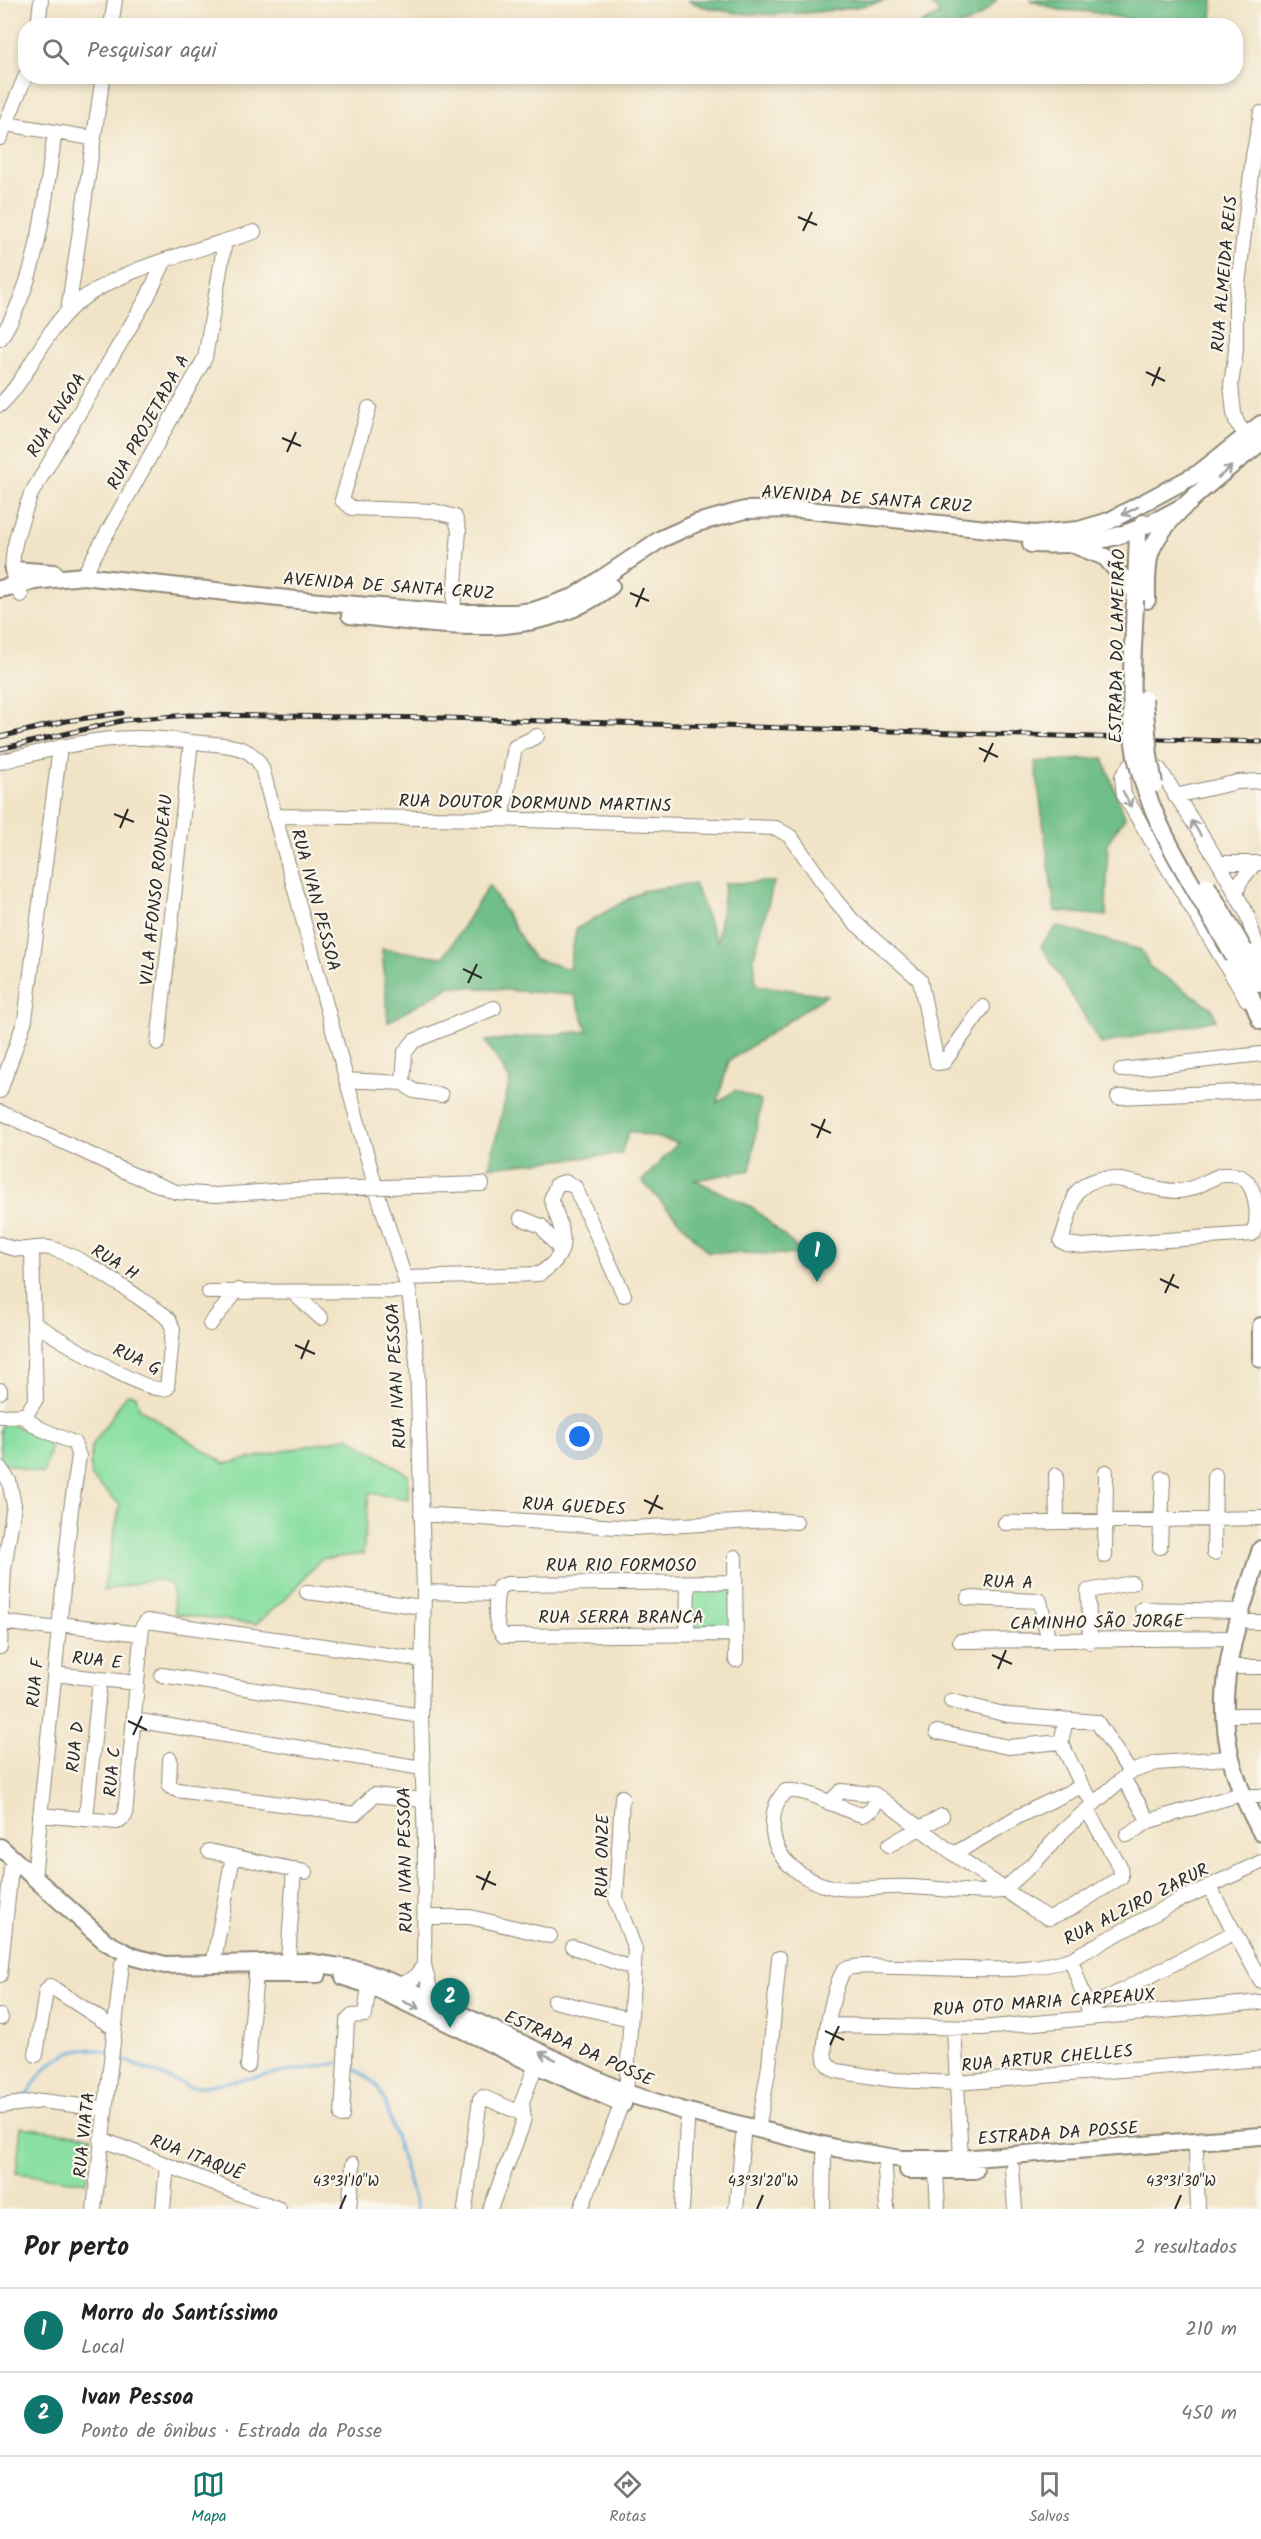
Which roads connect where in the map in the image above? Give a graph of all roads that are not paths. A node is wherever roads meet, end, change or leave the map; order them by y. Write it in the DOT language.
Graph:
graph roads {
  1 [pos="41,0"];
  2 [pos="115,0"];
  3 [pos="39,18"];
  4 [pos="112,18"];
  5 [pos="22,84"];
  6 [pos="102,84"];
  7 [pos="1261,113"];
  8 [pos="6,124"];
  9 [pos="55,132"];
  10 [pos="0,138"];
  11 [pos="92,138"];
  12 [pos="254,232"];
  13 [pos="225,242"];
  14 [pos="164,262"];
  15 [pos="68,311"];
  16 [pos="0,339"];
  17 [pos="0,405"];
  18 [pos="369,408"];
  19 [pos="1261,424"];
  20 [pos="1254,439"];
  21 [pos="1200,473"];
  22 [pos="1189,503"];
  23 [pos="1139,530"];
  24 [pos="1073,544"];
  25 [pos="78,576"];
  26 [pos="12,585"];
  27 [pos="1139,598"];
  28 [pos="0,600"];
  29 [pos="453,612"];
  30 [pos="537,736"];
  31 [pos="191,742"];
  32 [pos="60,747"];
  33 [pos="0,762"];
  34 [pos="1261,781"];
  35 [pos="1175,796"];
  36 [pos="274,816"];
  37 [pos="502,819"];
  38 [pos="1219,863"];
  39 [pos="1258,863"];
  40 [pos="1236,895"];
  41 [pos="1254,914"];
  42 [pos="1239,953"];
  43 [pos="1261,961"];
  44 [pos="1261,984"];
  45 [pos="983,1007"];
  46 [pos="494,1008"];
  47 [pos="1260,1017"];
  48 [pos="158,1043"];
  49 [pos="1261,1054"];
  50 [pos="1121,1071"];
  51 [pos="346,1080"];
  52 [pos="403,1083"];
  53 [pos="0,1091"];
  54 [pos="1261,1091"];
  55 [pos="441,1095"];
  56 [pos="1118,1097"];
  57 [pos="0,1112"];
  58 [pos="482,1184"];
  59 [pos="376,1189"];
  60 [pos="1259,1210"];
  61 [pos="521,1218"];
  62 [pos="0,1244"];
  63 [pos="32,1251"];
  64 [pos="561,1251"];
  65 [pos="408,1284"];
  66 [pos="238,1290"];
  67 [pos="209,1292"];
  68 [pos="292,1292"];
  69 [pos="624,1295"];
  70 [pos="321,1318"];
  71 [pos="35,1324"];
  72 [pos="171,1324"];
  73 [pos="210,1324"];
  74 [pos="1261,1326"];
  75 [pos="1261,1331"];
  76 [pos="1261,1359"];
  77 [pos="0,1416"];
  78 [pos="22,1416"];
  79 [pos="0,1468"];
  80 [pos="1106,1472"];
  81 [pos="1056,1475"];
  82 [pos="1215,1475"];
  83 [pos="1162,1478"];
  84 [pos="421,1514"];
  85 [pos="1261,1518"];
  86 [pos="1163,1520"];
  87 [pos="1215,1520"];
  88 [pos="1105,1521"];
  89 [pos="796,1522"];
  90 [pos="1057,1522"];
  91 [pos="1005,1523"];
  92 [pos="1160,1547"];
  93 [pos="1261,1549"];
  94 [pos="1214,1553"];
  95 [pos="1105,1556"];
  96 [pos="735,1557"];
  97 [pos="2,1568"];
  98 [pos="734,1582"];
  99 [pos="1131,1583"];
  100 [pos="688,1584"];
  101 [pos="1261,1585"];
  102 [pos="307,1592"];
  103 [pos="424,1592"];
  104 [pos="497,1594"];
  105 [pos="968,1598"];
  106 [pos="423,1607"];
  107 [pos="1142,1609"];
  108 [pos="1251,1619"];
  109 [pos="1,1626"];
  110 [pos="58,1627"];
  111 [pos="144,1628"];
  112 [pos="735,1634"];
  113 [pos="687,1635"];
  114 [pos="1234,1638"];
  115 [pos="960,1641"];
  116 [pos="1049,1642"];
  117 [pos="1090,1642"];
  118 [pos="0,1647"];
  119 [pos="423,1660"];
  120 [pos="736,1660"];
  121 [pos="1261,1666"];
  122 [pos="1239,1667"];
  123 [pos="54,1674"];
  124 [pos="162,1675"];
  125 [pos="100,1679"];
  126 [pos="137,1683"];
  127 [pos="951,1701"];
  128 [pos="1234,1714"];
  129 [pos="1261,1715"];
  130 [pos="421,1716"];
  131 [pos="134,1720"];
  132 [pos="1066,1720"];
  133 [pos="937,1732"];
  134 [pos="1060,1742"];
  135 [pos="1229,1758"];
  136 [pos="170,1759"];
  137 [pos="422,1768"];
  138 [pos="1127,1775"];
  139 [pos="1082,1786"];
  140 [pos="1252,1795"];
  141 [pos="622,1797"];
  142 [pos="879,1797"];
  143 [pos="423,1800"];
  144 [pos="829,1803"];
  145 [pos="1090,1807"];
  146 [pos="1261,1811"];
  147 [pos="40,1815"];
  148 [pos="942,1816"];
  149 [pos="86,1818"];
  150 [pos="1149,1821"];
  151 [pos="919,1827"];
  152 [pos="1261,1832"];
  153 [pos="1127,1834"];
  154 [pos="889,1845"];
  155 [pos="0,1847"];
  156 [pos="209,1851"];
  157 [pos="954,1854"];
  158 [pos="233,1856"];
  159 [pos="1261,1862"];
  160 [pos="21,1867"];
  161 [pos="1209,1886"];
  162 [pos="1005,1890"];
  163 [pos="425,1917"];
  164 [pos="1236,1932"];
  165 [pos="550,1936"];
  166 [pos="573,1947"];
  167 [pos="779,1958"];
  168 [pos="1071,1959"];
  169 [pos="288,1961"];
  170 [pos="122,1964"];
  171 [pos="213,1965"];
  172 [pos="424,1965"];
  173 [pos="634,1969"];
  174 [pos="256,1974"];
  175 [pos="0,1975"];
  176 [pos="1261,1981"];
  177 [pos="369,1985"];
  178 [pos="399,1985"];
  179 [pos="433,2001"];
  180 [pos="554,2001"];
  181 [pos="1261,2002"];
  182 [pos="1090,2013"];
  183 [pos="630,2019"];
  184 [pos="828,2025"];
  185 [pos="114,2028"];
  186 [pos="954,2028"];
  187 [pos="36,2055"];
  188 [pos="1261,2059"];
  189 [pos="248,2066"];
  190 [pos="536,2066"];
  191 [pos="956,2083"];
  192 [pos="624,2098"];
  193 [pos="0,2106"];
  194 [pos="105,2109"];
  195 [pos="523,2114"];
  196 [pos="342,2116"];
  197 [pos="687,2123"];
  198 [pos="750,2133"];
  199 [pos="1261,2136"];
  200 [pos="101,2139"];
  201 [pos="1261,2146"];
  202 [pos="1196,2152"];
  203 [pos="824,2155"];
  204 [pos="961,2159"];
  205 [pos="353,2164"];
  206 [pos="167,2166"];
  207 [pos="885,2168"];
  208 [pos="1012,2168"];
  209 [pos="936,2172"];
  210 [pos="94,2209"];
  211 [pos="163,2209"];
  212 [pos="279,2209"];
  213 [pos="349,2209"];
  214 [pos="465,2209"];
  215 [pos="490,2209"];
  216 [pos="581,2209"];
  217 [pos="682,2209"];
  218 [pos="736,2209"];
  219 [pos="823,2209"];
  220 [pos="887,2209"];
  221 [pos="938,2209"];
  222 [pos="1015,2209"];
  223 [pos="1198,2209"];
  1 -- 3 [label="street"];
  2 -- 4 [label="street"];
  5 -- 8 [label="street"];
  6 -- 11 [label="street"];
  7 -- 20 [label="street, RUA ALMEIDA REIS"];
  8 -- 9 [label="street"];
  8 -- 10 [label="street"];
  9 -- 11 [label="street"];
  9 -- 16 [label="street"];
  11 -- 15 [label="street"];
  12 -- 13 [label="street"];
  13 -- 14 [label="street"];
  13 -- 25 [label="street, RUA PROJETADA A"];
  14 -- 15 [label="street"];
  14 -- 26 [label="street, RUA ENGOA"];
  15 -- 17 [label="street"];
  18 -- 29 [label="street"];
  19 -- 20 [label="main road, AVENIDA DE SANTA CRUZ"];
  20 -- 21 [label="main road, AVENIDA DE SANTA CRUZ"];
  22 -- 20 [label="main road, AVENIDA DE SANTA CRUZ, one-way"];
  21 -- 23 [label="main road"];
  21 -- 29 [label="main road, AVENIDA DE SANTA CRUZ, one-way"];
  22 -- 23 [label="main road, AVENIDA DE SANTA CRUZ"];
  22 -- 27 [label="main road, ESTRADA DO LAMEIRÃO"];
  23 -- 24 [label="main road, AVENIDA DE SANTA CRUZ"];
  23 -- 27 [label="main road, ESTRADA DO LAMEIRÃO"];
  24 -- 26 [label="main road, AVENIDA DE SANTA CRUZ"];
  24 -- 27 [label="main road"];
  25 -- 26 [label="main road, AVENIDA DE SANTA CRUZ"];
  25 -- 29 [label="main road, AVENIDA DE SANTA CRUZ"];
  26 -- 28 [label="main road, AVENIDA DE SANTA CRUZ"];
  27 -- 42 [label="main road, ESTRADA DO LAMEIRÃO, bridge"];
  30 -- 37 [label="street"];
  31 -- 32 [label="street"];
  31 -- 36 [label="street, RUA IVAN PESSOA"];
  31 -- 48 [label="street, VILA AFONSO RONDEAU"];
  32 -- 33 [label="street"];
  32 -- 53 [label="street"];
  34 -- 35 [label="street"];
  38 -- 35 [label="street, ESTRADA DO LAMEIRÃO, one-way"];
  35 -- 47 [label="street, ESTRADA DO LAMEIRÃO, one-way"];
  36 -- 37 [label="street, RUA DOUTOR DORMUND MARTINS"];
  36 -- 51 [label="street, RUA IVAN PESSOA"];
  37 -- 45 [label="street, RUA DOUTOR DORMUND MARTINS"];
  38 -- 39 [label="street"];
  38 -- 40 [label="street, ESTRADA DO LAMEIRÃO"];
  39 -- 40 [label="street"];
  40 -- 41 [label="street, ESTRADA DO LAMEIRÃO"];
  41 -- 43 [label="street, ESTRADA DO LAMEIRÃO"];
  42 -- 44 [label="main road, ESTRADA DO LAMEIRÃO"];
  42 -- 47 [label="main road, ESTRADA DO LAMEIRÃO"];
  46 -- 52 [label="street"];
  49 -- 50 [label="street"];
  51 -- 52 [label="street"];
  51 -- 59 [label="street, RUA IVAN PESSOA"];
  52 -- 55 [label="street"];
  54 -- 56 [label="street"];
  57 -- 59 [label="street"];
  58 -- 59 [label="street"];
  59 -- 65 [label="street, RUA IVAN PESSOA"];
  60 -- 60 [label="street"];
  61 -- 64 [label="street"];
  62 -- 63 [label="street, RUA H"];
  63 -- 71 [label="street"];
  63 -- 72 [label="street, RUA H"];
  64 -- 65 [label="street"];
  64 -- 69 [label="street"];
  65 -- 68 [label="street"];
  65 -- 84 [label="street, RUA IVAN PESSOA"];
  66 -- 67 [label="street"];
  66 -- 68 [label="street"];
  66 -- 73 [label="street"];
  68 -- 70 [label="street"];
  71 -- 72 [label="street, RUA G"];
  71 -- 78 [label="street"];
  74 -- 75 [label="main road"];
  75 -- 76 [label="main road"];
  77 -- 78 [label="street"];
  78 -- 110 [label="street, RUA F"];
  79 -- 97 [label="street"];
  80 -- 88 [label="street"];
  81 -- 90 [label="street"];
  82 -- 87 [label="street"];
  83 -- 86 [label="street"];
  84 -- 89 [label="street, RUA GUEDES"];
  84 -- 103 [label="street, RUA IVAN PESSOA"];
  85 -- 87 [label="street"];
  86 -- 87 [label="street"];
  86 -- 88 [label="street"];
  86 -- 92 [label="street"];
  87 -- 94 [label="street"];
  88 -- 90 [label="street"];
  88 -- 95 [label="street"];
  90 -- 91 [label="street"];
  93 -- 108 [label="main road"];
  96 -- 98 [label="street"];
  97 -- 109 [label="street"];
  98 -- 100 [label="street, RUA RIO FORMOSO"];
  98 -- 112 [label="street"];
  99 -- 117 [label="street"];
  100 -- 104 [label="street, RUA RIO FORMOSO"];
  100 -- 113 [label="street"];
  101 -- 108 [label="main road"];
  102 -- 106 [label="street"];
  103 -- 104 [label="street"];
  103 -- 106 [label="street, RUA IVAN PESSOA"];
  104 -- 113 [label="street, RUA SERRA BRANCA"];
  105 -- 116 [label="street, RUA A"];
  106 -- 119 [label="street, RUA IVAN PESSOA"];
  107 -- 108 [label="street"];
  108 -- 114 [label="main road"];
  108 -- 122 [label="main road"];
  109 -- 110 [label="street"];
  109 -- 118 [label="street"];
  110 -- 111 [label="street"];
  110 -- 123 [label="street, RUA F"];
  111 -- 119 [label="street"];
  111 -- 126 [label="street"];
  112 -- 113 [label="street, RUA SERRA BRANCA"];
  112 -- 120 [label="street"];
  114 -- 117 [label="street, CAMINHO SÃO JORGE"];
  114 -- 135 [label="main road"];
  115 -- 116 [label="street, CAMINHO SÃO JORGE"];
  116 -- 117 [label="street, CAMINHO SÃO JORGE"];
  119 -- 130 [label="street, RUA IVAN PESSOA"];
  121 -- 122 [label="street"];
  122 -- 128 [label="main road"];
  123 -- 125 [label="street, RUA E"];
  123 -- 147 [label="street, RUA F"];
  124 -- 130 [label="street"];
  125 -- 126 [label="street, RUA E"];
  125 -- 149 [label="street, RUA D"];
  126 -- 131 [label="street"];
  127 -- 132 [label="street"];
  128 -- 129 [label="street"];
  128 -- 140 [label="main road"];
  130 -- 137 [label="street, RUA IVAN PESSOA"];
  131 -- 137 [label="street"];
  131 -- 149 [label="street, RUA C"];
  132 -- 134 [label="street"];
  132 -- 138 [label="street"];
  133 -- 134 [label="street"];
  134 -- 139 [label="street"];
  135 -- 138 [label="street"];
  135 -- 140 [label="main road"];
  136 -- 143 [label="street"];
  137 -- 143 [label="street, RUA IVAN PESSOA"];
  138 -- 145 [label="street"];
  138 -- 150 [label="street"];
  139 -- 145 [label="street"];
  139 -- 157 [label="street"];
  140 -- 146 [label="main road"];
  140 -- 150 [label="street"];
  140 -- 152 [label="main road"];
  141 -- 173 [label="street, RUA ONZE"];
  142 -- 144 [label="street"];
  142 -- 144 [label="street"];
  142 -- 151 [label="street"];
  143 -- 163 [label="street, RUA IVAN PESSOA"];
  144 -- 162 [label="street"];
  145 -- 162 [label="street"];
  145 -- 162 [label="street"];
  147 -- 149 [label="street"];
  147 -- 160 [label="street, RUA F"];
  148 -- 151 [label="street"];
  150 -- 153 [label="street"];
  151 -- 154 [label="street"];
  151 -- 157 [label="street"];
  155 -- 160 [label="main road, ESTRADA DA POSSE"];
  156 -- 158 [label="street"];
  157 -- 162 [label="street"];
  158 -- 169 [label="street"];
  158 -- 171 [label="street"];
  159 -- 161 [label="street, RUA ALZIRO ZARUR"];
  160 -- 170 [label="main road, ESTRADA DA POSSE"];
  160 -- 171 [label="main road, ESTRADA DA POSSE"];
  160 -- 175 [label="street, RUA F"];
  161 -- 164 [label="street"];
  161 -- 168 [label="street, RUA ALZIRO ZARUR"];
  163 -- 165 [label="street"];
  163 -- 172 [label="street, RUA IVAN PESSOA"];
  164 -- 176 [label="street"];
  164 -- 182 [label="street"];
  166 -- 173 [label="street"];
  167 -- 198 [label="street"];
  168 -- 182 [label="street"];
  168 -- 184 [label="street, RUA ALZIRO ZARUR"];
  169 -- 171 [label="main road, ESTRADA DA POSSE"];
  169 -- 178 [label="main road, ESTRADA DA POSSE"];
  170 -- 174 [label="main road, ESTRADA DA POSSE"];
  170 -- 185 [label="street"];
  172 -- 178 [label="street"];
  172 -- 179 [label="street, RUA IVAN PESSOA"];
  173 -- 183 [label="street, RUA ONZE"];
  174 -- 177 [label="main road, ESTRADA DA POSSE"];
  174 -- 189 [label="street"];
  177 -- 190 [label="main road, ESTRADA DA POSSE, one-way"];
  177 -- 196 [label="street"];
  178 -- 179 [label="main road, ESTRADA DA POSSE"];
  192 -- 179 [label="main road, ESTRADA DA POSSE, one-way"];
  180 -- 183 [label="street"];
  181 -- 182 [label="street, RUA OTO MARIA CARPEAUX"];
  182 -- 186 [label="street, RUA OTO MARIA CARPEAUX"];
  183 -- 192 [label="street, RUA ONZE"];
  184 -- 186 [label="street, RUA OTO MARIA CARPEAUX"];
  184 -- 191 [label="street, RUA ARTUR CHELLES"];
  185 -- 187 [label="street"];
  185 -- 194 [label="street, RUA VIATA"];
  186 -- 191 [label="street"];
  188 -- 191 [label="street, RUA ARTUR CHELLES"];
  190 -- 192 [label="main road, ESTRADA DA POSSE"];
  190 -- 195 [label="street"];
  191 -- 204 [label="street"];
  192 -- 197 [label="main road, ESTRADA DA POSSE"];
  192 -- 198 [label="main road, ESTRADA DA POSSE"];
  192 -- 216 [label="street, ESTRADA DA POSSE"];
  193 -- 194 [label="street"];
  194 -- 200 [label="street, RUA VIATA"];
  195 -- 214 [label="street"];
  195 -- 215 [label="street"];
  197 -- 198 [label="main road, ESTRADA DA POSSE"];
  197 -- 217 [label="street"];
  198 -- 203 [label="main road, ESTRADA DA POSSE"];
  198 -- 204 [label="main road, ESTRADA DA POSSE"];
  198 -- 218 [label="street"];
  199 -- 204 [label="main road, ESTRADA DA POSSE"];
  200 -- 206 [label="street, RUA ITAQUÊ"];
  200 -- 210 [label="street, RUA VIATA"];
  201 -- 202 [label="main road, ESTRADA DA POSSE"];
  202 -- 208 [label="main road, ESTRADA DA POSSE"];
  202 -- 223 [label="street"];
  203 -- 207 [label="main road, ESTRADA DA POSSE"];
  203 -- 219 [label="street"];
  205 -- 213 [label="street"];
  206 -- 211 [label="street"];
  206 -- 212 [label="street, RUA ITAQUÊ"];
  207 -- 209 [label="main road, ESTRADA DA POSSE"];
  207 -- 220 [label="street"];
  208 -- 209 [label="main road, ESTRADA DA POSSE"];
  208 -- 222 [label="street"];
  209 -- 221 [label="street"];
}
